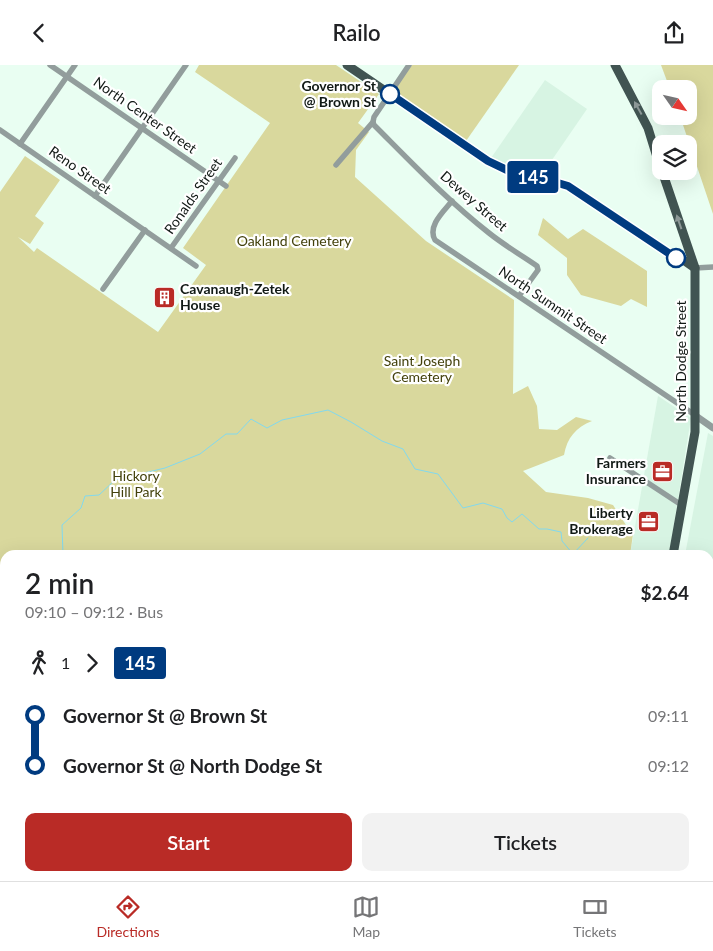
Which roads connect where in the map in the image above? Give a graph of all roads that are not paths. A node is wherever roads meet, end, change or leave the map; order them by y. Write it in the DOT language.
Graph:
graph roads {
  1 [pos="50,65"];
  2 [pos="74,65"];
  3 [pos="186,65"];
  4 [pos="347,65"];
  5 [pos="410,65"];
  6 [pos="615,65"];
  7 [pos="67,76"];
  8 [pos="390,94"];
  9 [pos="373,122"];
  10 [pos="142,128"];
  11 [pos="0,130"];
  12 [pos="652,141"];
  13 [pos="20,144"];
  14 [pos="235,158"];
  15 [pos="336,165"];
  16 [pos="664,180"];
  17 [pos="219,181"];
  18 [pos="226,186"];
  19 [pos="95,196"];
  20 [pos="452,201"];
  21 [pos="145,230"];
  22 [pos="688,247"];
  23 [pos="171,248"];
  24 [pos="679,260"];
  25 [pos="196,265"];
  26 [pos="713,267"];
  27 [pos="695,268"];
  28 [pos="694,279"];
  29 [pos="103,289"];
  30 [pos="519,296"];
  31 [pos="696,416"];
  32 [pos="713,427"];
  33 [pos="610,458"];
  34 [pos="683,506"];
  35 [pos="675,550"];
  1 -- 7 [label="street, North Center Street"];
  2 -- 7 [label="street"];
  3 -- 10 [label="street"];
  4 -- 8 [label="main road"];
  5 -- 8 [label="street"];
  12 -- 6 [label="main road, North Dodge Street, one-way"];
  7 -- 10 [label="street, North Center Street"];
  7 -- 13 [label="street"];
  8 -- 9 [label="street"];
  8 -- 24 [label="main road"];
  9 -- 15 [label="street"];
  9 -- 20 [label="street, Dewey Street"];
  10 -- 17 [label="street, North Center Street"];
  10 -- 19 [label="street"];
  11 -- 13 [label="street, Reno Street"];
  13 -- 19 [label="street, Reno Street"];
  14 -- 17 [label="street, Ronalds Street"];
  22 -- 16 [label="main road, North Dodge Street, one-way"];
  17 -- 18 [label="street, North Center Street"];
  17 -- 23 [label="street, Ronalds Street"];
  19 -- 21 [label="street, Reno Street"];
  20 -- 30 [label="street, Dewey Street"];
  20 -- 30 [label="street, North Summit Street"];
  21 -- 23 [label="street, Reno Street"];
  21 -- 29 [label="street"];
  22 -- 24 [label="main road"];
  22 -- 27 [label="main road, North Dodge Street"];
  23 -- 25 [label="street, Reno Street"];
  24 -- 27 [label="main road"];
  24 -- 28 [label="main road"];
  26 -- 27 [label="street"];
  27 -- 28 [label="main road, North Dodge Street"];
  28 -- 31 [label="main road, North Dodge Street"];
  30 -- 31 [label="street, North Summit Street"];
  31 -- 32 [label="street"];
  31 -- 34 [label="main road, North Dodge Street"];
  33 -- 34 [label="street"];
  34 -- 35 [label="main road, North Dodge Street"];
}
